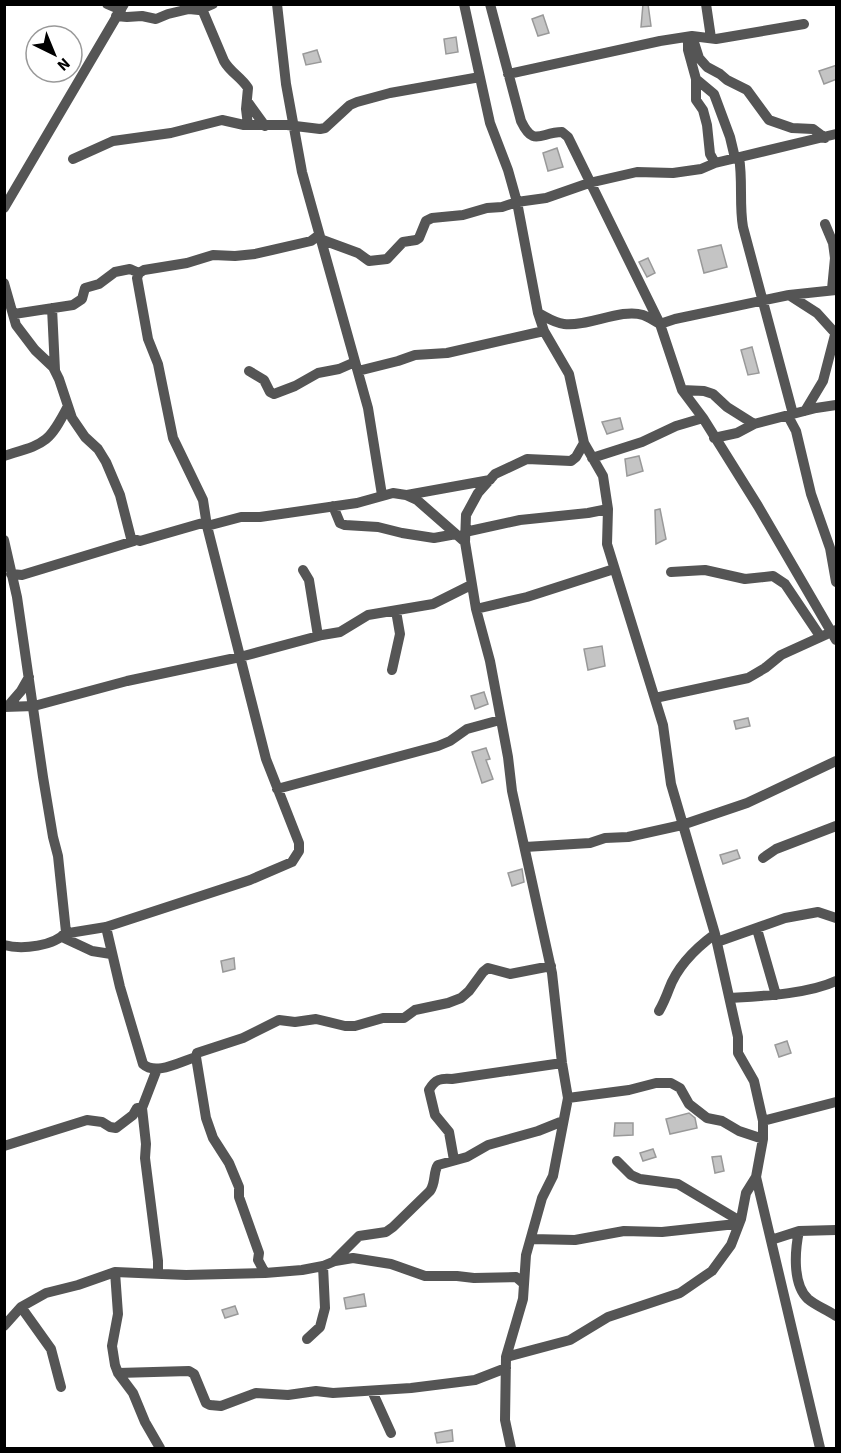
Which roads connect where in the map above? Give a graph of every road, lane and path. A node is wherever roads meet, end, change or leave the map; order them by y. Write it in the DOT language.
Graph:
graph roads {
  1 [pos="107,4"];
  2 [pos="213,4"];
  3 [pos="277,4"];
  4 [pos="464,4"];
  5 [pos="490,4"];
  6 [pos="706,4"];
  7 [pos="202,9"];
  8 [pos="120,10"];
  9 [pos="804,24"];
  10 [pos="686,37"];
  11 [pos="711,38"];
  12 [pos="508,74"];
  13 [pos="480,77"];
  14 [pos="696,79"];
  15 [pos="247,101"];
  16 [pos="248,125"];
  17 [pos="265,126"];
  18 [pos="294,126"];
  19 [pos="837,134"];
  20 [pos="825,138"];
  21 [pos="737,158"];
  22 [pos="74,159"];
  23 [pos="715,163"];
  24 [pos="589,183"];
  25 [pos="518,202"];
  26 [pos="4,208"];
  27 [pos="825,224"];
  28 [pos="318,241"];
  29 [pos="139,273"];
  30 [pos="4,283"];
  31 [pos="834,289"];
  32 [pos="789,295"];
  33 [pos="764,300"];
  34 [pos="52,308"];
  35 [pos="10,312"];
  36 [pos="538,313"];
  37 [pos="660,324"];
  38 [pos="544,331"];
  39 [pos="836,332"];
  40 [pos="356,367"];
  41 [pos="249,371"];
  42 [pos="55,372"];
  43 [pos="682,390"];
  44 [pos="837,405"];
  45 [pos="68,406"];
  46 [pos="796,413"];
  47 [pos="703,418"];
  48 [pos="754,424"];
  49 [pos="714,438"];
  50 [pos="584,443"];
  51 [pos="4,456"];
  52 [pos="592,458"];
  53 [pos="490,480"];
  54 [pos="382,495"];
  55 [pos="406,495"];
  56 [pos="333,506"];
  57 [pos="608,509"];
  58 [pos="208,521"];
  59 [pos="462,536"];
  60 [pos="4,540"];
  61 [pos="134,540"];
  62 [pos="614,569"];
  63 [pos="303,570"];
  64 [pos="671,572"];
  65 [pos="17,575"];
  66 [pos="837,582"];
  67 [pos="471,585"];
  68 [pos="476,609"];
  69 [pos="396,611"];
  70 [pos="835,634"];
  71 [pos="318,636"];
  72 [pos="820,636"];
  73 [pos="240,657"];
  74 [pos="392,670"];
  75 [pos="29,677"];
  76 [pos="655,698"];
  77 [pos="6,706"];
  78 [pos="34,706"];
  79 [pos="500,720"];
  80 [pos="837,761"];
  81 [pos="277,789"];
  82 [pos="682,825"];
  83 [pos="837,826"];
  84 [pos="525,848"];
  85 [pos="763,858"];
  86 [pos="837,918"];
  87 [pos="106,927"];
  88 [pos="757,929"];
  89 [pos="64,934"];
  90 [pos="716,938"];
  91 [pos="4,945"];
  92 [pos="111,954"];
  93 [pos="551,966"];
  94 [pos="837,981"];
  95 [pos="776,995"];
  96 [pos="730,998"];
  97 [pos="659,1011"];
  98 [pos="196,1057"];
  99 [pos="562,1063"];
  100 [pos="157,1069"];
  101 [pos="568,1098"];
  102 [pos="837,1102"];
  103 [pos="142,1108"];
  104 [pos="562,1121"];
  105 [pos="763,1121"];
  106 [pos="763,1139"];
  107 [pos="4,1146"];
  108 [pos="454,1160"];
  109 [pos="617,1161"];
  110 [pos="756,1176"];
  111 [pos="738,1219"];
  112 [pos="799,1231"];
  113 [pos="836,1234"];
  114 [pos="532,1239"];
  115 [pos="771,1240"];
  116 [pos="334,1261"];
  117 [pos="323,1266"];
  118 [pos="115,1272"];
  119 [pos="158,1273"];
  120 [pos="265,1273"];
  121 [pos="521,1277"];
  122 [pos="21,1307"];
  123 [pos="837,1316"];
  124 [pos="4,1326"];
  125 [pos="307,1339"];
  126 [pos="506,1363"];
  127 [pos="118,1374"];
  128 [pos="61,1388"];
  129 [pos="372,1391"];
  130 [pos="391,1433"];
  131 [pos="160,1449"];
  132 [pos="511,1449"];
  133 [pos="820,1449"];
  1 -- 8 [label="street"];
  2 -- 7 [label="street"];
  3 -- 18 [label="street"];
  4 -- 13 [label="street"];
  5 -- 12 [label="street"];
  6 -- 11 [label="street"];
  7 -- 8 [label="street"];
  7 -- 15 [label="street"];
  8 -- 26 [label="street"];
  9 -- 11 [label="street"];
  10 -- 11 [label="street"];
  10 -- 12 [label="street"];
  10 -- 14 [label="street"];
  10 -- 20 [label="street"];
  12 -- 24 [label="street"];
  13 -- 18 [label="street"];
  13 -- 25 [label="street"];
  14 -- 21 [label="street"];
  14 -- 23 [label="street"];
  15 -- 16 [label="street"];
  15 -- 17 [label="street"];
  16 -- 17 [label="street"];
  16 -- 22 [label="street"];
  17 -- 18 [label="street"];
  18 -- 28 [label="street"];
  19 -- 20 [label="street"];
  20 -- 21 [label="street"];
  21 -- 23 [label="street"];
  21 -- 33 [label="street"];
  23 -- 24 [label="street"];
  24 -- 25 [label="street"];
  24 -- 37 [label="street"];
  25 -- 28 [label="street"];
  25 -- 36 [label="street"];
  27 -- 31 [label="street"];
  28 -- 29 [label="street"];
  28 -- 40 [label="street"];
  29 -- 34 [label="street"];
  29 -- 58 [label="street"];
  30 -- 35 [label="street"];
  31 -- 32 [label="street"];
  32 -- 33 [label="street"];
  32 -- 39 [label="street"];
  33 -- 37 [label="street"];
  33 -- 46 [label="street"];
  34 -- 35 [label="street"];
  34 -- 42 [label="street"];
  35 -- 42 [label="street"];
  36 -- 37 [label="street"];
  36 -- 38 [label="street"];
  37 -- 43 [label="street"];
  38 -- 40 [label="street"];
  38 -- 50 [label="street"];
  39 -- 46 [label="street"];
  40 -- 41 [label="street"];
  40 -- 54 [label="street"];
  42 -- 45 [label="street"];
  43 -- 47 [label="street"];
  43 -- 48 [label="street"];
  44 -- 46 [label="street"];
  45 -- 51 [label="street"];
  45 -- 61 [label="street"];
  46 -- 48 [label="street"];
  46 -- 66 [label="street"];
  47 -- 49 [label="street"];
  47 -- 52 [label="street"];
  48 -- 49 [label="street"];
  49 -- 70 [label="street"];
  50 -- 52 [label="street"];
  50 -- 53 [label="street"];
  52 -- 57 [label="street"];
  53 -- 55 [label="street"];
  53 -- 59 [label="street"];
  54 -- 55 [label="street"];
  54 -- 56 [label="street"];
  55 -- 59 [label="street"];
  56 -- 58 [label="street"];
  56 -- 59 [label="street"];
  57 -- 59 [label="street"];
  57 -- 62 [label="street"];
  58 -- 61 [label="street"];
  58 -- 73 [label="street"];
  59 -- 67 [label="street"];
  60 -- 65 [label="street"];
  61 -- 65 [label="street"];
  62 -- 68 [label="street"];
  62 -- 76 [label="street"];
  63 -- 71 [label="street"];
  64 -- 72 [label="street"];
  65 -- 75 [label="street"];
  67 -- 68 [label="street"];
  67 -- 69 [label="street"];
  68 -- 79 [label="street"];
  69 -- 71 [label="street"];
  69 -- 74 [label="street"];
  70 -- 72 [label="street"];
  71 -- 73 [label="street"];
  72 -- 76 [label="street"];
  73 -- 78 [label="street"];
  73 -- 81 [label="street"];
  75 -- 77 [label="street"];
  75 -- 78 [label="street"];
  76 -- 82 [label="street"];
  77 -- 78 [label="street"];
  78 -- 89 [label="street"];
  79 -- 81 [label="street"];
  79 -- 84 [label="street"];
  80 -- 82 [label="street"];
  81 -- 87 [label="street"];
  82 -- 84 [label="street"];
  82 -- 90 [label="street"];
  83 -- 85 [label="street"];
  84 -- 93 [label="street"];
  86 -- 88 [label="street"];
  87 -- 89 [label="street"];
  87 -- 92 [label="street"];
  88 -- 90 [label="street"];
  88 -- 95 [label="street"];
  89 -- 91 [label="street"];
  89 -- 92 [label="street"];
  90 -- 96 [label="street"];
  90 -- 97 [label="street"];
  92 -- 100 [label="street"];
  93 -- 98 [label="street"];
  93 -- 99 [label="street"];
  94 -- 95 [label="street"];
  95 -- 96 [label="street"];
  96 -- 105 [label="street"];
  98 -- 100 [label="street"];
  98 -- 120 [label="street"];
  99 -- 101 [label="street"];
  99 -- 108 [label="street"];
  100 -- 103 [label="street"];
  101 -- 104 [label="street"];
  101 -- 106 [label="street"];
  102 -- 105 [label="street"];
  103 -- 107 [label="street"];
  103 -- 119 [label="street"];
  104 -- 108 [label="street"];
  104 -- 114 [label="street"];
  105 -- 106 [label="street"];
  106 -- 110 [label="street"];
  108 -- 116 [label="street"];
  109 -- 111 [label="street"];
  110 -- 111 [label="street"];
  110 -- 115 [label="street"];
  111 -- 114 [label="street"];
  111 -- 126 [label="street"];
  112 -- 113 [label="street"];
  112 -- 115 [label="street"];
  112 -- 123 [label="street"];
  114 -- 121 [label="street"];
  115 -- 133 [label="street"];
  116 -- 117 [label="street"];
  116 -- 121 [label="street"];
  117 -- 120 [label="street"];
  117 -- 125 [label="street"];
  118 -- 119 [label="street"];
  118 -- 122 [label="street"];
  118 -- 127 [label="street"];
  119 -- 120 [label="street"];
  121 -- 126 [label="street"];
  122 -- 124 [label="street"];
  122 -- 128 [label="street"];
  126 -- 129 [label="street"];
  126 -- 132 [label="street"];
  127 -- 129 [label="street"];
  127 -- 131 [label="street"];
  129 -- 130 [label="street"];
}
